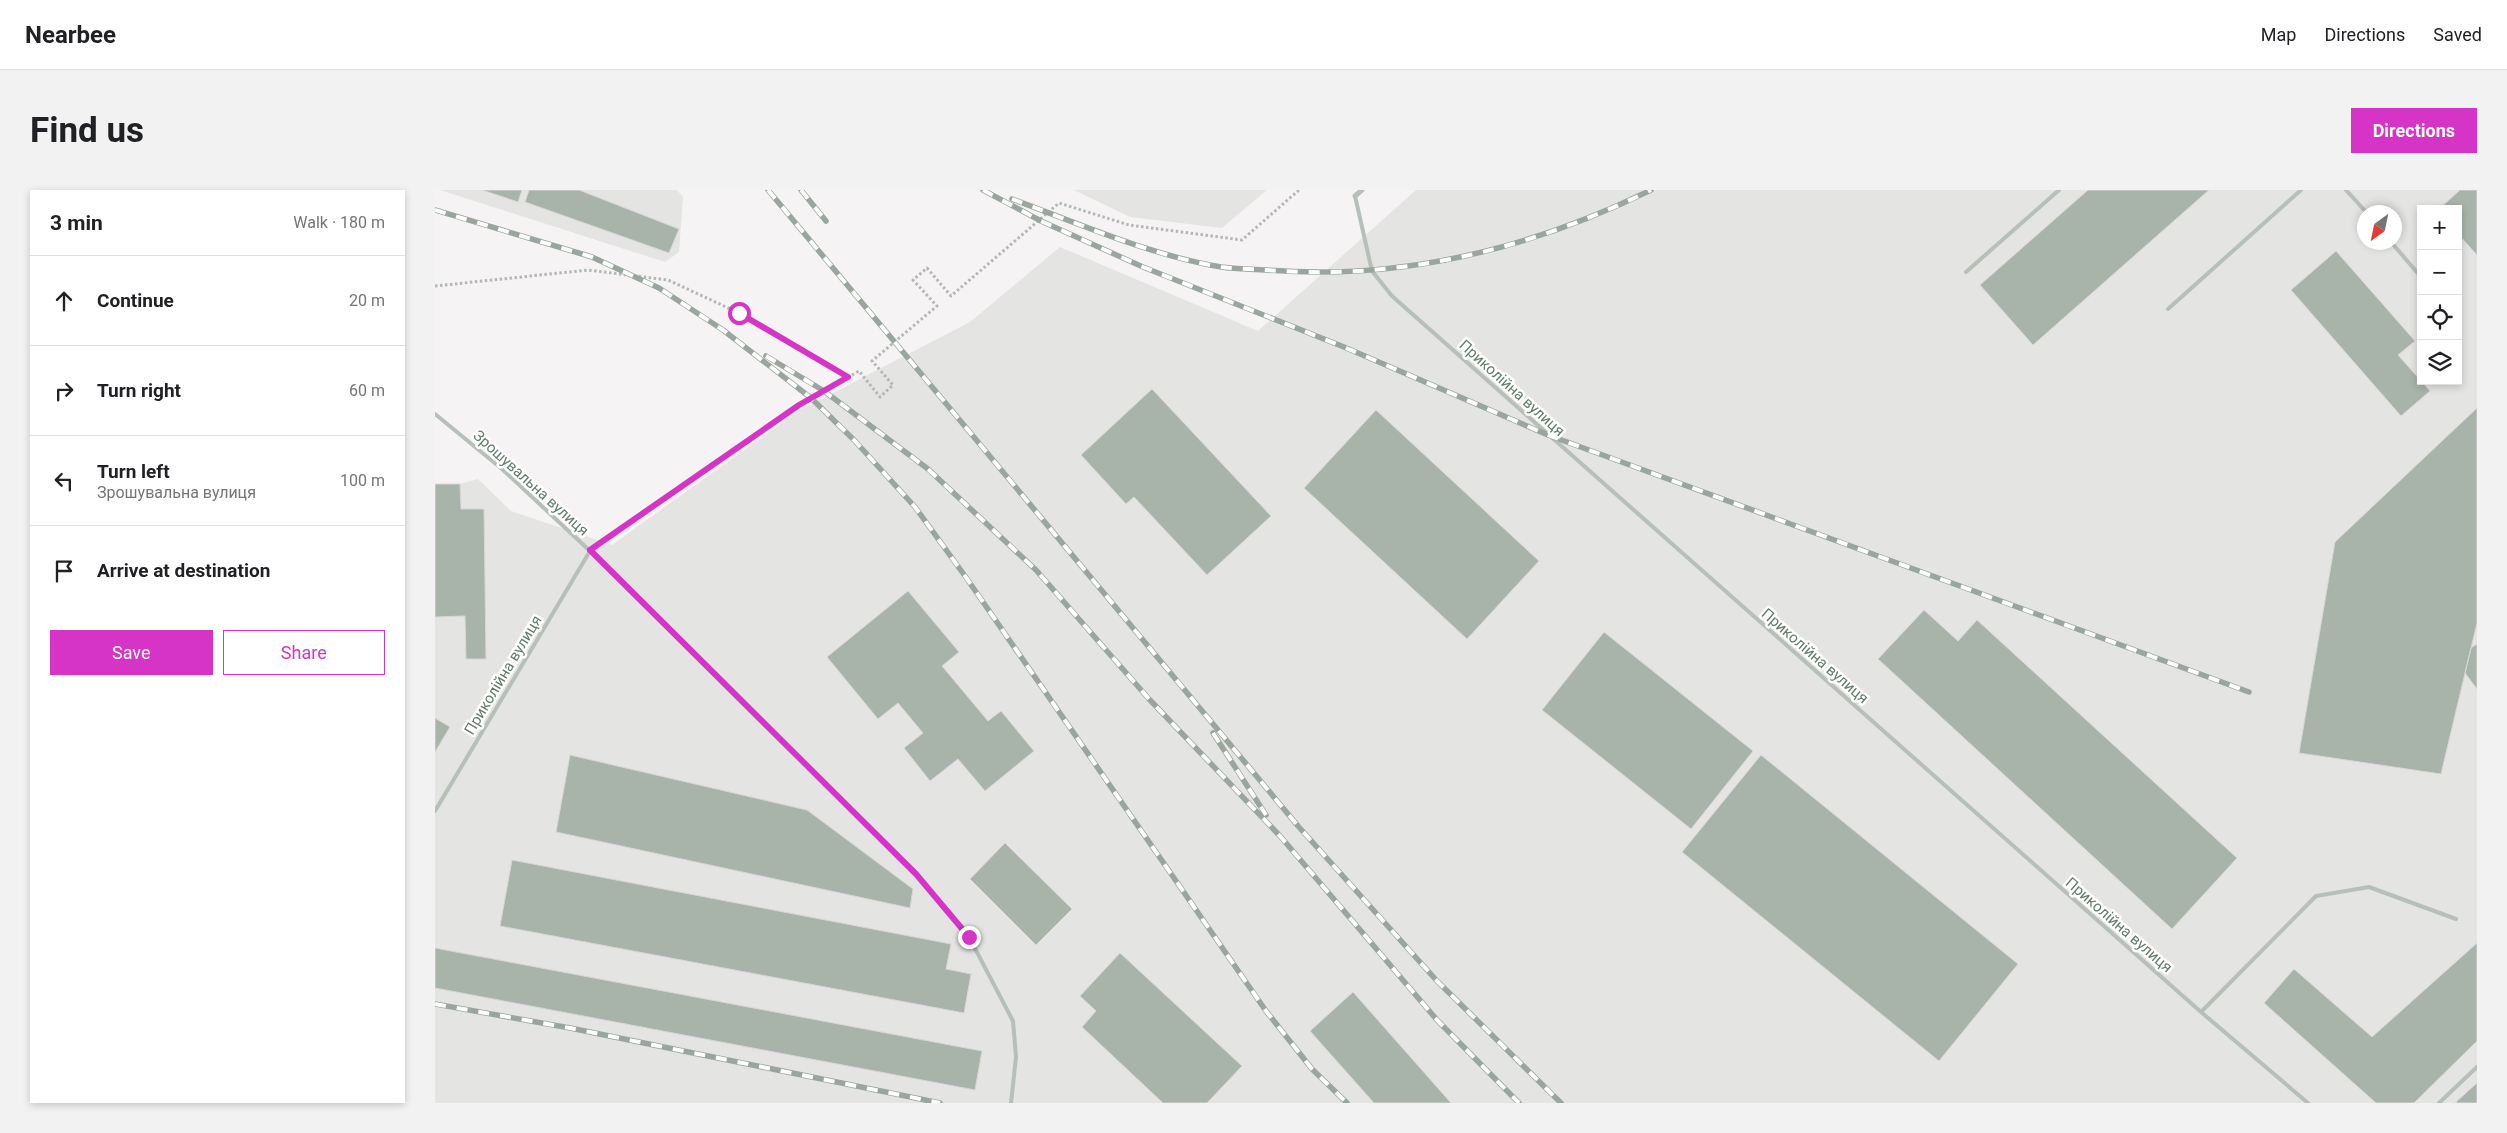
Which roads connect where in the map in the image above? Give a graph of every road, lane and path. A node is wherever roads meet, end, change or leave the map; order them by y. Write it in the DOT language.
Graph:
graph roads {
  1 [pos="1299,190"];
  2 [pos="1362,190"];
  3 [pos="2059,190"];
  4 [pos="2301,190"];
  5 [pos="2347,190"];
  6 [pos="1355,196"];
  7 [pos="2360,205"];
  8 [pos="2398,250"];
  9 [pos="1966,272"];
  10 [pos="2417,272"];
  11 [pos="435,286"];
  12 [pos="2168,309"];
  13 [pos="848,377"];
  14 [pos="435,414"];
  15 [pos="590,550"];
  16 [pos="435,811"];
  17 [pos="2455,919"];
  18 [pos="2201,1012"];
  19 [pos="2477,1067"];
  20 [pos="1011,1103"];
  21 [pos="2308,1103"];
  22 [pos="2439,1103"];
  1 -- 13 [label="path"];
  2 -- 6 [label="street"];
  3 -- 9 [label="lane"];
  4 -- 12 [label="lane"];
  5 -- 7 [label="lane"];
  6 -- 18 [label="lane, Приколійна вулиця"];
  8 -- 10 [label="lane"];
  11 -- 13 [label="path"];
  13 -- 15 [label="path"];
  14 -- 15 [label="lane, Зрошувальна вулиця"];
  15 -- 16 [label="lane, Приколійна вулиця"];
  15 -- 20 [label="lane, Зрошувальна вулиця"];
  17 -- 18 [label="lane"];
  18 -- 21 [label="lane, Приколійна вулиця"];
  19 -- 22 [label="lane"];
}
